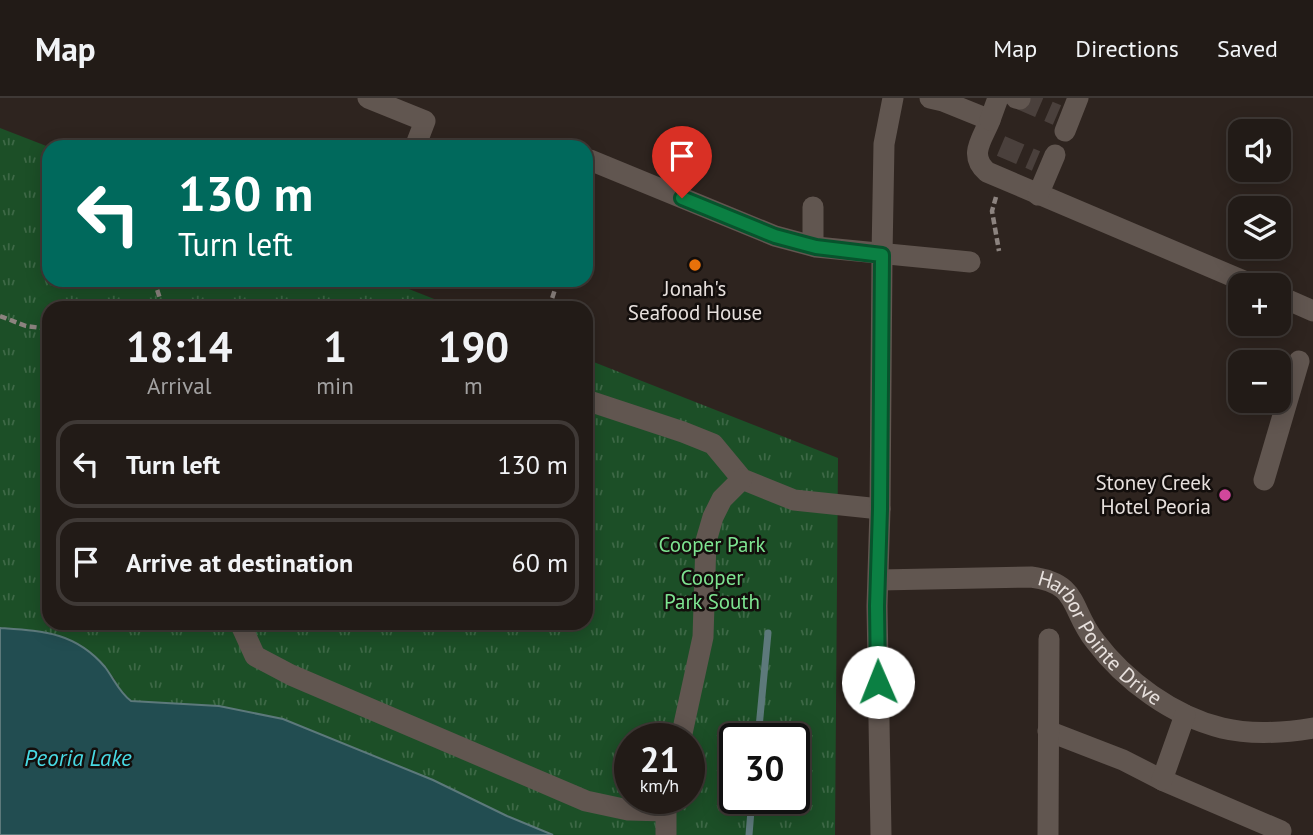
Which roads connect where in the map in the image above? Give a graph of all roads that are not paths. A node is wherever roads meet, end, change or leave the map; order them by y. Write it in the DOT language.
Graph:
graph roads {
  1 [pos="368,98"];
  2 [pos="893,98"];
  3 [pos="930,98"];
  4 [pos="1011,98"];
  5 [pos="1078,98"];
  6 [pos="1064,122"];
  7 [pos="991,134"];
  8 [pos="418,140"];
  9 [pos="593,161"];
  10 [pos="1047,161"];
  11 [pos="1038,195"];
  12 [pos="813,207"];
  13 [pos="813,246"];
  14 [pos="882,255"];
  15 [pos="970,262"];
  16 [pos="1228,275"];
  17 [pos="1291,301"];
  18 [pos="1313,311"];
  19 [pos="1299,361"];
  20 [pos="593,402"];
  21 [pos="742,478"];
  22 [pos="1264,480"];
  23 [pos="880,509"];
  24 [pos="879,580"];
  25 [pos="243,630"];
  26 [pos="1049,639"];
  27 [pos="1185,715"];
  28 [pos="684,723"];
  29 [pos="1313,728"];
  30 [pos="1048,731"];
  31 [pos="1162,780"];
  32 [pos="614,807"];
  33 [pos="667,814"];
  34 [pos="1281,831"];
  35 [pos="666,835"];
  36 [pos="881,835"];
  37 [pos="1048,835"];
  1 -- 8 [label="street"];
  2 -- 14 [label="street"];
  3 -- 7 [label="street"];
  4 -- 7 [label="street"];
  5 -- 6 [label="street"];
  7 -- 11 [label="street"];
  9 -- 13 [label="street"];
  10 -- 11 [label="street"];
  11 -- 16 [label="street"];
  12 -- 13 [label="street"];
  13 -- 14 [label="street"];
  14 -- 15 [label="street"];
  14 -- 23 [label="street"];
  17 -- 18 [label="street"];
  19 -- 22 [label="street"];
  20 -- 21 [label="street"];
  21 -- 23 [label="street"];
  21 -- 28 [label="street"];
  23 -- 24 [label="street"];
  24 -- 27 [label="street, Harbor Pointe Drive"];
  24 -- 36 [label="street"];
  25 -- 32 [label="street"];
  26 -- 30 [label="street"];
  27 -- 29 [label="street, Harbor Pointe Drive"];
  27 -- 31 [label="street"];
  30 -- 31 [label="street"];
  30 -- 37 [label="street"];
  31 -- 34 [label="street"];
  33 -- 35 [label="street"];
}
